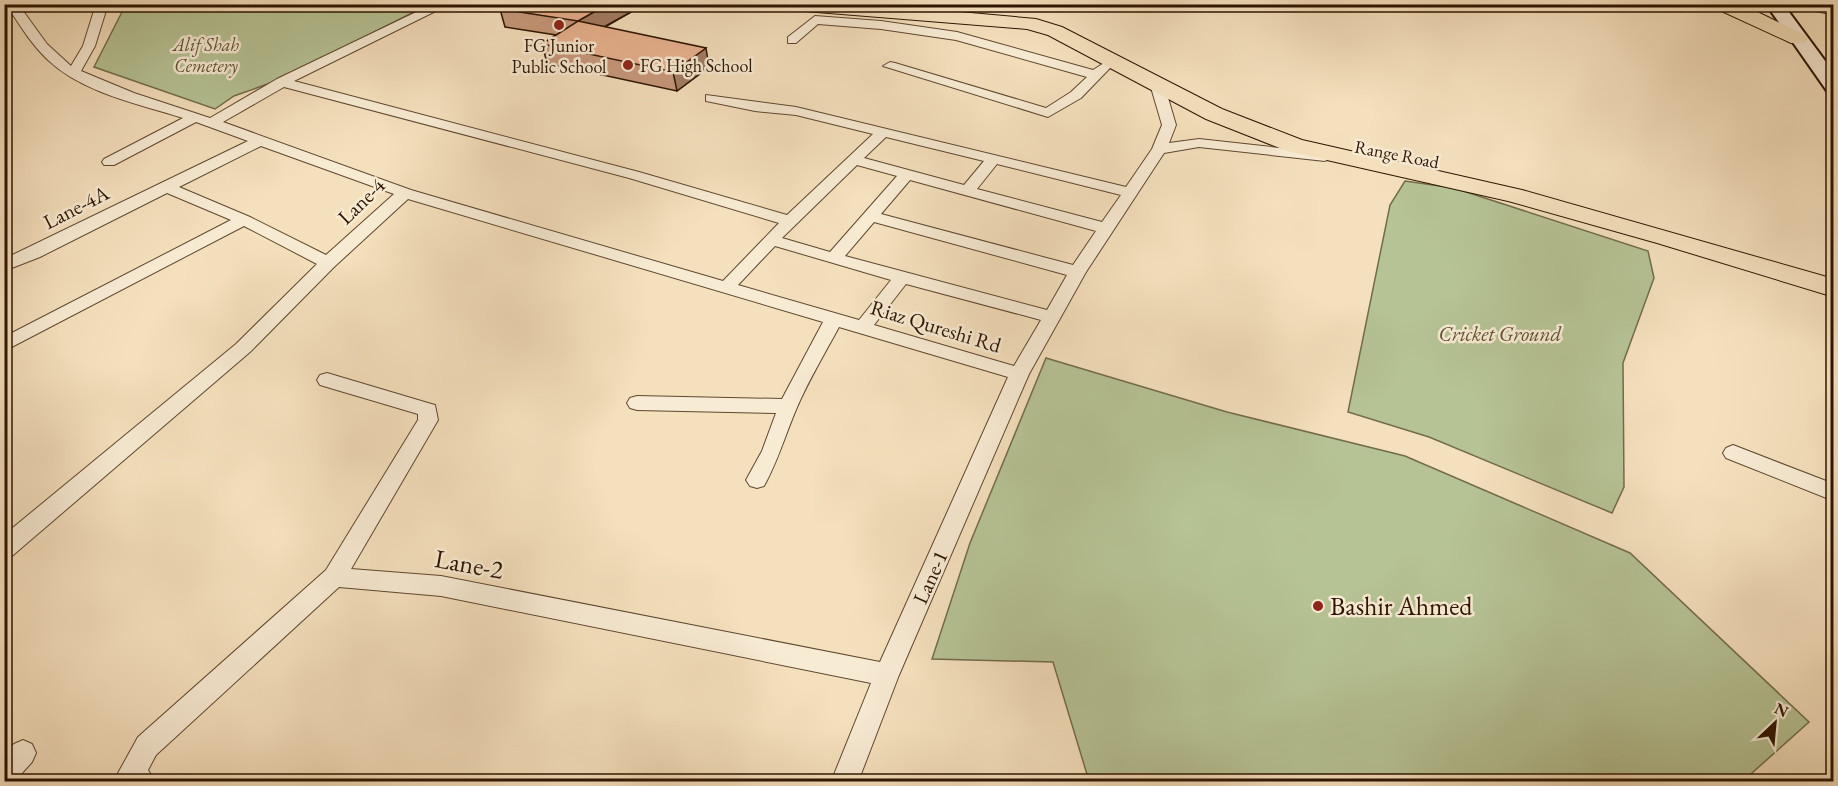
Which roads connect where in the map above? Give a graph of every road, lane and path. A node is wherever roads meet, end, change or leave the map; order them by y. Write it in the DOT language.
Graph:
graph roads {
  1 [pos="102,4"];
  2 [pos="792,4"];
  3 [pos="974,4"];
  4 [pos="1722,4"];
  5 [pos="1774,4"];
  6 [pos="1795,4"];
  7 [pos="1802,4"];
  8 [pos="443,5"];
  9 [pos="15,9"];
  10 [pos="1833,11"];
  11 [pos="4,18"];
  12 [pos="1798,39"];
  13 [pos="792,40"];
  14 [pos="1833,56"];
  15 [pos="890,66"];
  16 [pos="1103,68"];
  17 [pos="74,72"];
  18 [pos="282,82"];
  19 [pos="1157,84"];
  20 [pos="1833,87"];
  21 [pos="716,92"];
  22 [pos="196,117"];
  23 [pos="212,123"];
  24 [pos="883,132"];
  25 [pos="259,141"];
  26 [pos="1159,149"];
  27 [pos="995,158"];
  28 [pos="1346,159"];
  29 [pos="854,160"];
  30 [pos="108,162"];
  31 [pos="907,174"];
  32 [pos="166,187"];
  33 [pos="967,191"];
  34 [pos="1129,192"];
  35 [pos="405,193"];
  36 [pos="871,216"];
  37 [pos="244,220"];
  38 [pos="791,220"];
  39 [pos="1104,228"];
  40 [pos="771,240"];
  41 [pos="834,258"];
  42 [pos="328,263"];
  43 [pos="4,266"];
  44 [pos="1077,272"];
  45 [pos="1833,273"];
  46 [pos="902,278"];
  47 [pos="727,287"];
  48 [pos="1833,288"];
  49 [pos="1052,317"];
  50 [pos="834,319"];
  51 [pos="864,326"];
  52 [pos="4,345"];
  53 [pos="1019,374"];
  54 [pos="327,380"];
  55 [pos="637,403"];
  56 [pos="788,406"];
  57 [pos="1733,453"];
  58 [pos="757,480"];
  59 [pos="1833,493"];
  60 [pos="7,545"];
  61 [pos="334,576"];
  62 [pos="887,675"];
  63 [pos="23,753"];
  64 [pos="4,773"];
  65 [pos="142,782"];
  66 [pos="844,782"];
  1 -- 17 [label="street"];
  2 -- 16 [label="main road"];
  3 -- 45 [label="main road, Range Road"];
  4 -- 12 [label="main road"];
  5 -- 12 [label="main road"];
  6 -- 14 [label="main road"];
  7 -- 10 [label="street"];
  8 -- 18 [label="street"];
  9 -- 11 [label="street"];
  9 -- 17 [label="street, Lane-4"];
  12 -- 20 [label="main road"];
  13 -- 16 [label="street"];
  15 -- 16 [label="street"];
  16 -- 19 [label="main road"];
  17 -- 22 [label="street, Lane-4"];
  18 -- 23 [label="street"];
  18 -- 38 [label="street"];
  19 -- 26 [label="street, Riaz Qureshi Rd"];
  19 -- 28 [label="main road"];
  21 -- 24 [label="street"];
  22 -- 23 [label="street, Lane-4"];
  22 -- 30 [label="street"];
  23 -- 25 [label="street, Lane-4"];
  24 -- 27 [label="street"];
  24 -- 29 [label="street"];
  25 -- 32 [label="street, Lane-4A"];
  25 -- 35 [label="street, Lane-4"];
  26 -- 28 [label="street"];
  26 -- 34 [label="street, Riaz Qureshi Rd"];
  27 -- 33 [label="street"];
  27 -- 34 [label="street"];
  28 -- 48 [label="main road"];
  29 -- 31 [label="street"];
  29 -- 38 [label="street"];
  31 -- 33 [label="street"];
  31 -- 36 [label="street"];
  32 -- 37 [label="street"];
  32 -- 43 [label="street, Lane-4A"];
  33 -- 39 [label="street"];
  34 -- 39 [label="street, Riaz Qureshi Rd"];
  35 -- 42 [label="street, Lane-4"];
  35 -- 47 [label="street, Riaz Qureshi Rd"];
  36 -- 41 [label="street"];
  36 -- 44 [label="street"];
  37 -- 42 [label="street"];
  37 -- 52 [label="street"];
  38 -- 40 [label="street"];
  39 -- 44 [label="street, Riaz Qureshi Rd"];
  40 -- 41 [label="street"];
  40 -- 47 [label="street"];
  41 -- 46 [label="street"];
  42 -- 60 [label="street, Lane-4"];
  44 -- 49 [label="street, Riaz Qureshi Rd"];
  46 -- 49 [label="street"];
  46 -- 51 [label="street"];
  47 -- 50 [label="street, Riaz Qureshi Rd"];
  49 -- 53 [label="street, Riaz Qureshi Rd"];
  50 -- 51 [label="street, Riaz Qureshi Rd"];
  50 -- 56 [label="street"];
  51 -- 53 [label="street, Riaz Qureshi Rd"];
  53 -- 62 [label="street, Lane-1"];
  54 -- 61 [label="street"];
  55 -- 56 [label="street"];
  56 -- 58 [label="street"];
  57 -- 59 [label="street"];
  61 -- 62 [label="street, Lane-2"];
  61 -- 65 [label="street"];
  62 -- 66 [label="street, Lane-1"];
  63 -- 64 [label="street"];
}
